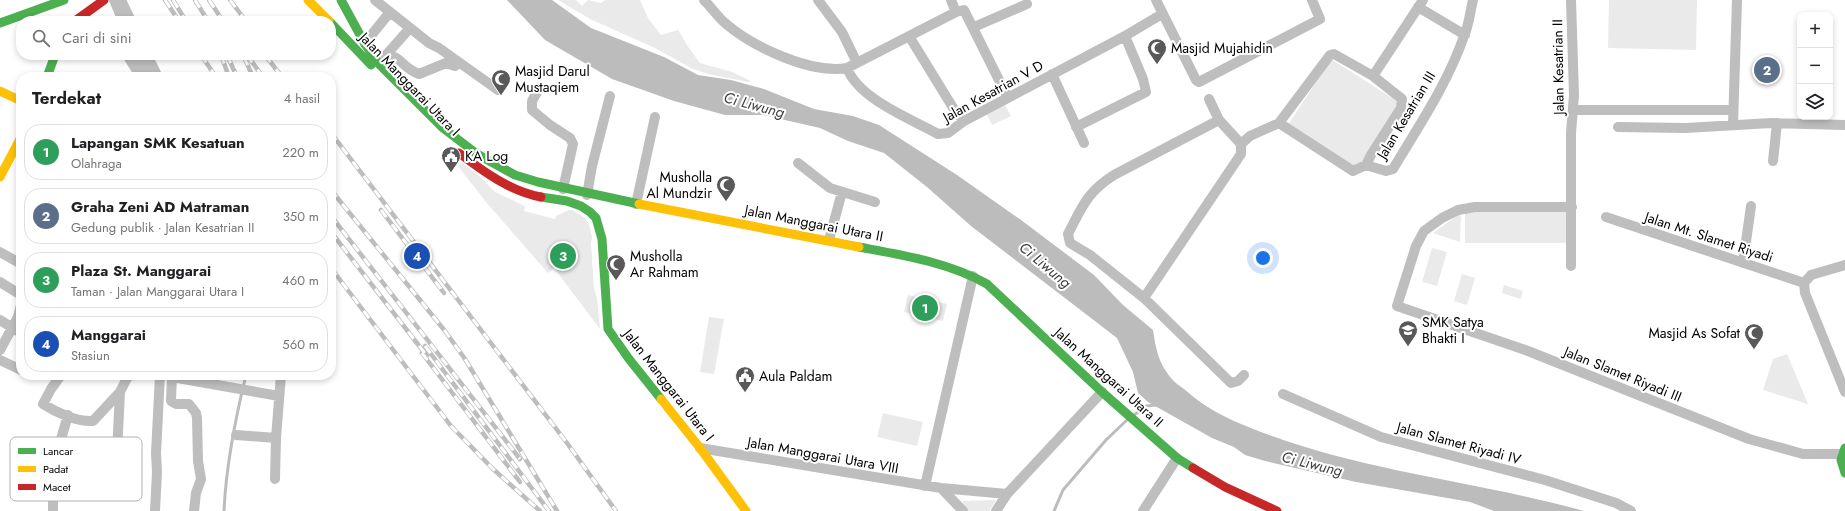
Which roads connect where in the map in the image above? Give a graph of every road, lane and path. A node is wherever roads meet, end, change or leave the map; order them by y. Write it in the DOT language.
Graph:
graph roads {
  1 [pos="43,0"];
  2 [pos="64,0"];
  3 [pos="104,0"];
  4 [pos="114,0"];
  5 [pos="121,0"];
  6 [pos="308,0"];
  7 [pos="342,0"];
  8 [pos="375,0"];
  9 [pos="704,0"];
  10 [pos="818,0"];
  11 [pos="950,0"];
  12 [pos="1156,0"];
  13 [pos="1312,0"];
  14 [pos="1473,0"];
  15 [pos="1571,0"];
  16 [pos="1737,0"];
  17 [pos="1027,4"];
  18 [pos="1421,4"];
  19 [pos="390,12"];
  20 [pos="956,12"];
  21 [pos="28,13"];
  22 [pos="1162,14"];
  23 [pos="20,16"];
  24 [pos="82,16"];
  25 [pos="120,16"];
  26 [pos="129,16"];
  27 [pos="324,16"];
  28 [pos="16,17"];
  29 [pos="0,23"];
  30 [pos="974,27"];
  31 [pos="336,28"];
  32 [pos="410,28"];
  33 [pos="1465,35"];
  34 [pos="909,36"];
  35 [pos="1125,36"];
  36 [pos="365,43"];
  37 [pos="387,54"];
  38 [pos="374,58"];
  39 [pos="53,60"];
  40 [pos="130,60"];
  41 [pos="140,60"];
  42 [pos="150,60"];
  43 [pos="458,62"];
  44 [pos="856,62"];
  45 [pos="847,68"];
  46 [pos="49,72"];
  47 [pos="138,72"];
  48 [pos="146,72"];
  49 [pos="156,72"];
  50 [pos="1052,74"];
  51 [pos="1373,76"];
  52 [pos="540,87"];
  53 [pos="498,90"];
  54 [pos="0,91"];
  55 [pos="610,96"];
  56 [pos="1008,98"];
  57 [pos="16,99"];
  58 [pos="1209,99"];
  59 [pos="1573,110"];
  60 [pos="1733,110"];
  61 [pos="655,117"];
  62 [pos="1219,120"];
  63 [pos="964,121"];
  64 [pos="1279,123"];
  65 [pos="1777,123"];
  66 [pos="1733,125"];
  67 [pos="1845,125"];
  68 [pos="1076,127"];
  69 [pos="1618,127"];
  70 [pos="437,136"];
  71 [pos="1084,143"];
  72 [pos="1241,144"];
  73 [pos="449,145"];
  74 [pos="16,146"];
  75 [pos="1773,161"];
  76 [pos="798,163"];
  77 [pos="1366,165"];
  78 [pos="0,176"];
  79 [pos="563,189"];
  80 [pos="842,192"];
  81 [pos="587,195"];
  82 [pos="875,202"];
  83 [pos="636,204"];
  84 [pos="1751,206"];
  85 [pos="1572,207"];
  86 [pos="1606,217"];
  87 [pos="829,240"];
  88 [pos="0,252"];
  89 [pos="16,261"];
  90 [pos="1743,263"];
  91 [pos="1845,265"];
  92 [pos="1571,266"];
  93 [pos="973,276"];
  94 [pos="0,282"];
  95 [pos="1804,283"];
  96 [pos="16,292"];
  97 [pos="1144,298"];
  98 [pos="0,320"];
  99 [pos="16,330"];
  100 [pos="16,332"];
  101 [pos="0,350"];
  102 [pos="0,360"];
  103 [pos="16,368"];
  104 [pos="1244,375"];
  105 [pos="58,380"];
  106 [pos="126,380"];
  107 [pos="160,380"];
  108 [pos="172,380"];
  109 [pos="194,380"];
  110 [pos="281,380"];
  111 [pos="120,392"];
  112 [pos="1102,392"];
  113 [pos="1845,392"];
  114 [pos="1283,394"];
  115 [pos="279,396"];
  116 [pos="68,416"];
  117 [pos="236,435"];
  118 [pos="62,437"];
  119 [pos="118,437"];
  120 [pos="276,438"];
  121 [pos="700,448"];
  122 [pos="1843,451"];
  123 [pos="1177,458"];
  124 [pos="1845,474"];
  125 [pos="275,479"];
  126 [pos="924,486"];
  127 [pos="941,488"];
  128 [pos="1006,494"];
  129 [pos="155,511"];
  130 [pos="194,511"];
  131 [pos="746,511"];
  132 [pos="963,511"];
  133 [pos="996,511"];
  134 [pos="1142,511"];
  135 [pos="1278,511"];
  136 [pos="1631,511"];
  1 -- 21 [label="street"];
  2 -- 21 [label="street"];
  3 -- 24 [label="street"];
  4 -- 25 [label="street"];
  5 -- 26 [label="street"];
  6 -- 27 [label="street"];
  7 -- 36 [label="street, Jalan Manggarai Utara II"];
  8 -- 19 [label="street"];
  9 -- 45 [label="street"];
  10 -- 44 [label="street"];
  11 -- 20 [label="street"];
  12 -- 22 [label="street"];
  13 -- 22 [label="street"];
  14 -- 33 [label="street, Jalan Kesatrian III"];
  15 -- 59 [label="street, Jalan Kesatrian II"];
  16 -- 60 [label="street"];
  17 -- 30 [label="street"];
  18 -- 33 [label="street"];
  18 -- 51 [label="street"];
  19 -- 32 [label="street"];
  19 -- 36 [label="street"];
  20 -- 30 [label="street"];
  20 -- 34 [label="street"];
  21 -- 23 [label="street"];
  22 -- 35 [label="street, Jalan Kesatrian V D"];
  28 -- 29 [label="street"];
  30 -- 56 [label="street"];
  31 -- 70 [label="street, Jalan Manggarai Utara I"];
  32 -- 37 [label="street"];
  32 -- 43 [label="street"];
  33 -- 77 [label="street, Jalan Kesatrian III"];
  34 -- 44 [label="street"];
  34 -- 63 [label="street"];
  35 -- 50 [label="street, Jalan Kesatrian V D"];
  35 -- 68 [label="street"];
  36 -- 38 [label="street, Jalan Manggarai Utara II"];
  37 -- 38 [label="street"];
  37 -- 43 [label="street"];
  38 -- 79 [label="street, Jalan Manggarai Utara II"];
  39 -- 46 [label="street"];
  40 -- 47 [label="street"];
  41 -- 48 [label="street"];
  42 -- 49 [label="street"];
  43 -- 53 [label="street"];
  44 -- 45 [label="street"];
  45 -- 63 [label="street, Jalan Kesatrian V D"];
  50 -- 56 [label="street, Jalan Kesatrian V D"];
  50 -- 68 [label="street"];
  51 -- 64 [label="street"];
  51 -- 77 [label="street"];
  52 -- 79 [label="street"];
  54 -- 57 [label="street"];
  55 -- 81 [label="street"];
  56 -- 63 [label="street, Jalan Kesatrian V D"];
  58 -- 62 [label="street"];
  59 -- 60 [label="street"];
  59 -- 85 [label="street, Jalan Kesatrian II"];
  60 -- 66 [label="street"];
  61 -- 83 [label="street"];
  62 -- 72 [label="street"];
  62 -- 97 [label="street"];
  64 -- 72 [label="street"];
  64 -- 77 [label="street, Jalan Kesatrian III"];
  65 -- 66 [label="street"];
  65 -- 67 [label="street"];
  65 -- 75 [label="street"];
  66 -- 69 [label="street"];
  68 -- 71 [label="street"];
  72 -- 97 [label="street"];
  73 -- 121 [label="street, Jalan Manggarai Utara I"];
  74 -- 78 [label="street"];
  76 -- 80 [label="street"];
  79 -- 81 [label="street, Jalan Manggarai Utara II"];
  80 -- 82 [label="street"];
  80 -- 87 [label="street"];
  81 -- 83 [label="street, Jalan Manggarai Utara II"];
  83 -- 87 [label="street, Jalan Manggarai Utara II"];
  84 -- 90 [label="street"];
  85 -- 92 [label="street, Jalan Kesatrian II"];
  85 -- 122 [label="street, Jalan Slamet Riyadi III"];
  86 -- 90 [label="street, Jalan Mt. Slamet Riyadi"];
  87 -- 93 [label="street, Jalan Manggarai Utara II"];
  88 -- 89 [label="street"];
  90 -- 95 [label="street, Jalan Mt. Slamet Riyadi"];
  91 -- 95 [label="street"];
  93 -- 112 [label="street, Jalan Manggarai Utara II"];
  93 -- 126 [label="street"];
  94 -- 96 [label="street"];
  95 -- 113 [label="street"];
  97 -- 104 [label="street"];
  98 -- 99 [label="street"];
  100 -- 101 [label="street"];
  102 -- 103 [label="street"];
  105 -- 116 [label="street"];
  106 -- 111 [label="street"];
  107 -- 129 [label="street"];
  108 -- 130 [label="street"];
  109 -- 115 [label="street"];
  110 -- 115 [label="street"];
  111 -- 116 [label="street"];
  111 -- 119 [label="street"];
  112 -- 123 [label="street, Jalan Manggarai Utara II"];
  112 -- 128 [label="street"];
  114 -- 136 [label="street, Jalan Slamet Riyadi IV"];
  115 -- 120 [label="street"];
  116 -- 118 [label="street"];
  117 -- 120 [label="street"];
  120 -- 125 [label="street"];
  121 -- 126 [label="street, Jalan Manggarai Utara VIII"];
  121 -- 131 [label="street, Jalan Manggarai Utara I"];
  122 -- 124 [label="street"];
  123 -- 134 [label="street"];
  123 -- 135 [label="street, Jalan Manggarai Utara II"];
  126 -- 127 [label="street, Jalan Manggarai Utara VIII"];
  127 -- 128 [label="street, Jalan Manggarai Utara VIII"];
  127 -- 132 [label="street"];
  128 -- 133 [label="street"];
}
